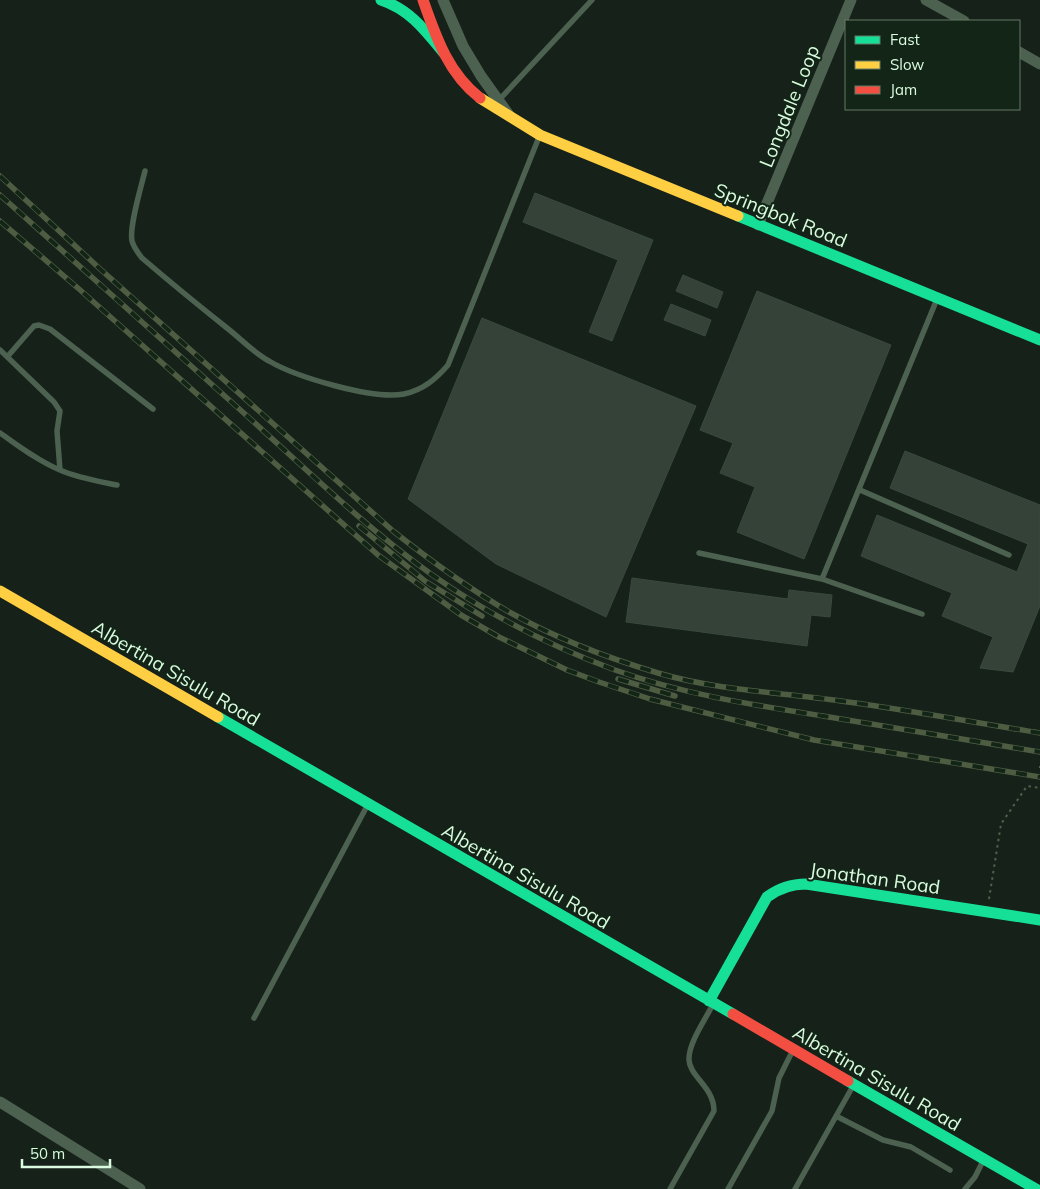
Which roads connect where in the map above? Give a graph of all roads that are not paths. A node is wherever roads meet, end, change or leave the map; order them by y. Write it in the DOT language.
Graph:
graph roads {
  1 [pos="381,0"];
  2 [pos="423,0"];
  3 [pos="443,0"];
  4 [pos="592,0"];
  5 [pos="851,0"];
  6 [pos="927,0"];
  7 [pos="962,20"];
  8 [pos="443,52"];
  9 [pos="1020,53"];
  10 [pos="1040,64"];
  11 [pos="499,100"];
  12 [pos="512,118"];
  13 [pos="540,135"];
  14 [pos="145,171"];
  15 [pos="758,225"];
  16 [pos="937,298"];
  17 [pos="1040,340"];
  18 [pos="0,350"];
  19 [pos="8,356"];
  20 [pos="153,409"];
  21 [pos="0,433"];
  22 [pos="60,470"];
  23 [pos="117,485"];
  24 [pos="860,490"];
  25 [pos="699,553"];
  26 [pos="1009,555"];
  27 [pos="822,579"];
  28 [pos="0,591"];
  29 [pos="922,614"];
  30 [pos="368,804"];
  31 [pos="1040,920"];
  32 [pos="711,1003"];
  33 [pos="254,1018"];
  34 [pos="793,1050"];
  35 [pos="854,1085"];
  36 [pos="0,1102"];
  37 [pos="836,1116"];
  38 [pos="984,1159"];
  39 [pos="950,1170"];
  40 [pos="140,1189"];
  41 [pos="670,1189"];
  42 [pos="728,1189"];
  43 [pos="795,1189"];
  44 [pos="965,1189"];
  45 [pos="1036,1189"];
  1 -- 8 [label="main road"];
  2 -- 8 [label="main road, Springbok Road"];
  3 -- 11 [label="street, Springbok Road"];
  4 -- 11 [label="lane"];
  5 -- 15 [label="street, Longdale Loop"];
  6 -- 7 [label="street"];
  8 -- 12 [label="main road, Springbok Road"];
  9 -- 10 [label="street"];
  11 -- 12 [label="street, Springbok Road"];
  12 -- 13 [label="main road, Springbok Road"];
  13 -- 14 [label="lane"];
  13 -- 15 [label="main road, Springbok Road"];
  15 -- 16 [label="main road, Springbok Road"];
  16 -- 17 [label="main road, Springbok Road"];
  16 -- 24 [label="lane"];
  18 -- 19 [label="lane"];
  19 -- 20 [label="lane"];
  19 -- 22 [label="lane"];
  21 -- 22 [label="lane"];
  22 -- 23 [label="lane"];
  24 -- 26 [label="lane"];
  24 -- 27 [label="lane"];
  25 -- 27 [label="lane"];
  27 -- 29 [label="lane"];
  28 -- 30 [label="main road, Albertina Sisulu Road"];
  30 -- 32 [label="main road, Albertina Sisulu Road"];
  30 -- 33 [label="lane"];
  31 -- 32 [label="main road, Jonathan Road"];
  32 -- 34 [label="main road, Albertina Sisulu Road"];
  32 -- 41 [label="lane"];
  34 -- 35 [label="main road, Albertina Sisulu Road"];
  34 -- 42 [label="lane"];
  35 -- 37 [label="lane"];
  35 -- 38 [label="main road, Albertina Sisulu Road"];
  36 -- 40 [label="street"];
  37 -- 39 [label="lane"];
  37 -- 43 [label="lane"];
  38 -- 44 [label="lane"];
  38 -- 45 [label="main road, Albertina Sisulu Road"];
}
